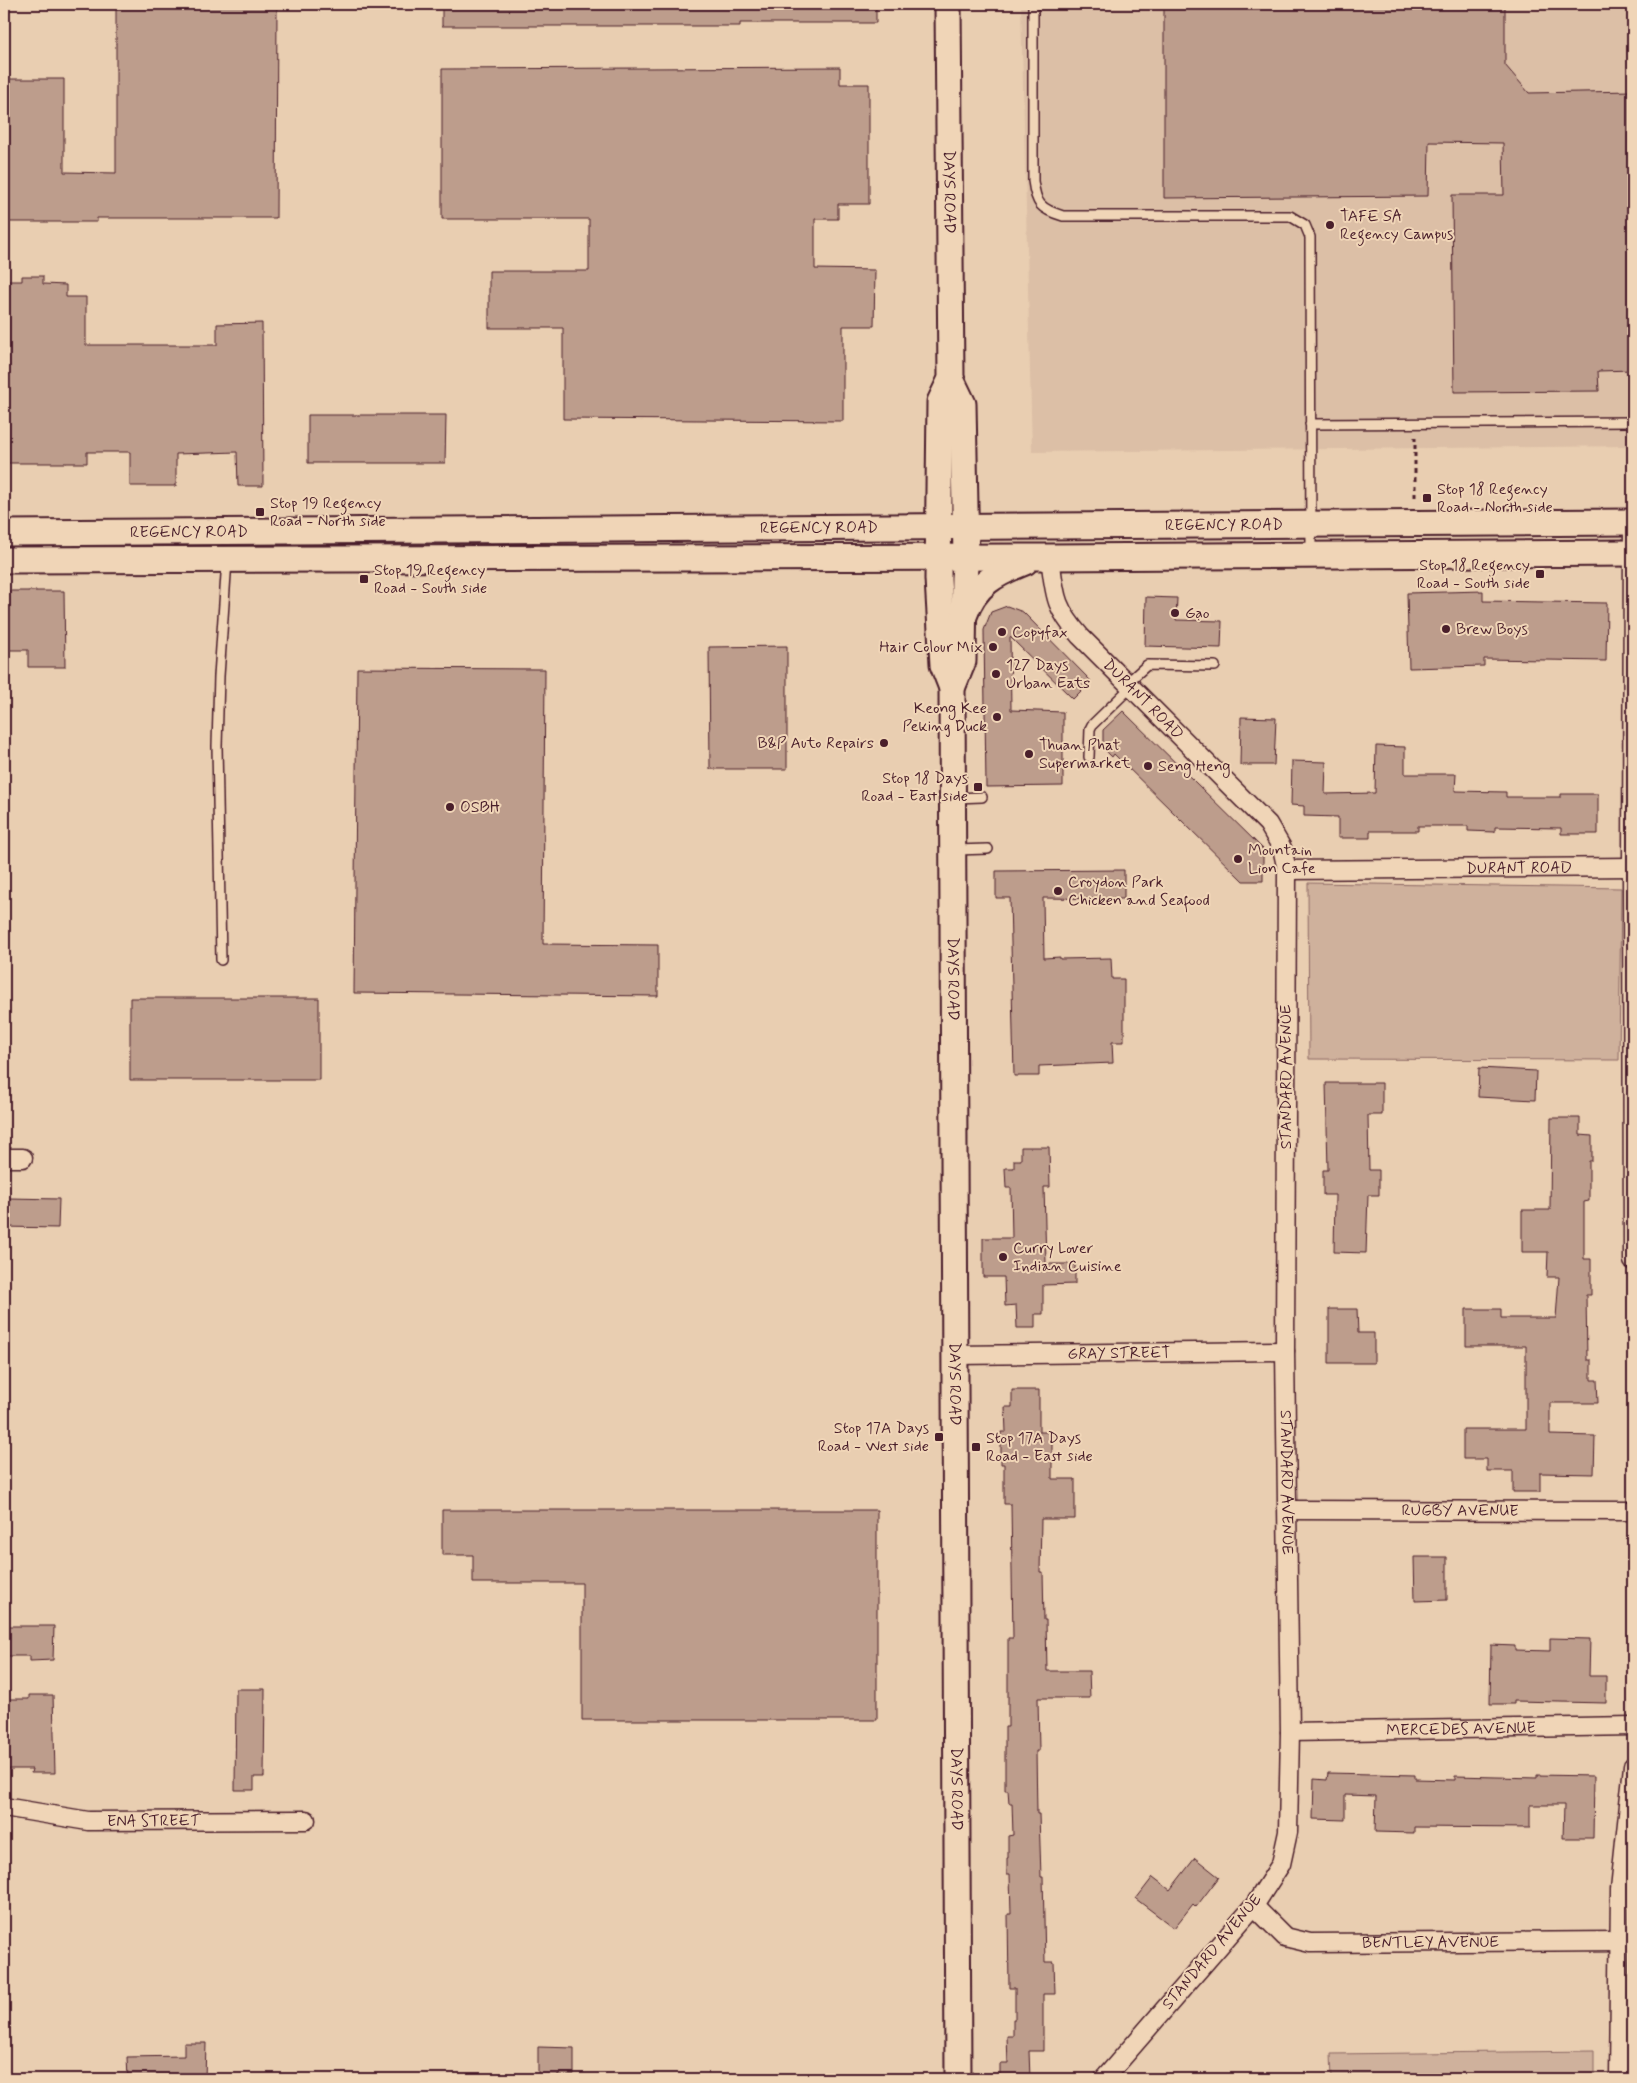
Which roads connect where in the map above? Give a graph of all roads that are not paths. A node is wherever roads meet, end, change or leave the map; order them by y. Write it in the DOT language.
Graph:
graph roads {
  1 [pos="948,4"];
  2 [pos="1033,4"];
  3 [pos="951,379"];
  4 [pos="1633,422"];
  5 [pos="1310,424"];
  6 [pos="1633,522"];
  7 [pos="1310,523"];
  8 [pos="939,527"];
  9 [pos="964,527"];
  10 [pos="4,533"];
  11 [pos="1633,553"];
  12 [pos="1311,555"];
  13 [pos="966,557"];
  14 [pos="1043,557"];
  15 [pos="939,558"];
  16 [pos="4,560"];
  17 [pos="227,560"];
  18 [pos="963,619"];
  19 [pos="1214,666"];
  20 [pos="1129,685"];
  21 [pos="952,688"];
  22 [pos="1089,758"];
  23 [pos="982,797"];
  24 [pos="952,798"];
  25 [pos="1268,824"];
  26 [pos="952,850"];
  27 [pos="988,850"];
  28 [pos="1632,867"];
  29 [pos="1286,870"];
  30 [pos="221,960"];
  31 [pos="4,1158"];
  32 [pos="23,1158"];
  33 [pos="1633,1261"];
  34 [pos="1285,1351"];
  35 [pos="954,1355"];
  36 [pos="1288,1510"];
  37 [pos="1633,1511"];
  38 [pos="1633,1726"];
  39 [pos="1290,1732"];
  40 [pos="1633,1766"];
  41 [pos="4,1807"];
  42 [pos="306,1820"];
  43 [pos="1630,1841"];
  44 [pos="1254,1906"];
  45 [pos="1619,1941"];
  46 [pos="958,2079"];
  47 [pos="1104,2079"];
  48 [pos="1618,2079"];
  1 -- 3 [label="main road, DAYS ROAD"];
  2 -- 5 [label="lane"];
  3 -- 8 [label="main road, DAYS ROAD"];
  3 -- 9 [label="main road, DAYS ROAD"];
  4 -- 5 [label="lane"];
  5 -- 7 [label="lane"];
  6 -- 7 [label="main road, REGENCY ROAD"];
  6 -- 11 [label="street"];
  7 -- 9 [label="main road, REGENCY ROAD"];
  7 -- 12 [label="lane"];
  8 -- 9 [label="main road, REGENCY ROAD"];
  8 -- 10 [label="main road, REGENCY ROAD"];
  8 -- 15 [label="main road, DAYS ROAD"];
  9 -- 13 [label="main road, DAYS ROAD"];
  11 -- 12 [label="main road, REGENCY ROAD"];
  11 -- 28 [label="street"];
  12 -- 14 [label="main road, REGENCY ROAD"];
  13 -- 14 [label="main road, REGENCY ROAD"];
  13 -- 15 [label="main road, REGENCY ROAD"];
  13 -- 18 [label="main road, DAYS ROAD"];
  14 -- 18 [label="main road"];
  14 -- 20 [label="street, DURANT ROAD"];
  15 -- 17 [label="main road, REGENCY ROAD"];
  15 -- 21 [label="main road, DAYS ROAD"];
  16 -- 17 [label="main road, REGENCY ROAD"];
  17 -- 30 [label="lane"];
  18 -- 21 [label="main road, DAYS ROAD"];
  19 -- 20 [label="lane"];
  20 -- 22 [label="lane"];
  20 -- 25 [label="street, DURANT ROAD"];
  21 -- 24 [label="main road, DAYS ROAD"];
  23 -- 24 [label="lane"];
  24 -- 26 [label="main road, DAYS ROAD"];
  25 -- 29 [label="street, STANDARD AVENUE"];
  26 -- 27 [label="lane"];
  26 -- 35 [label="main road, DAYS ROAD"];
  28 -- 29 [label="street, DURANT ROAD"];
  28 -- 33 [label="street"];
  29 -- 34 [label="street, STANDARD AVENUE"];
  31 -- 32 [label="street"];
  34 -- 35 [label="street, GRAY STREET"];
  34 -- 36 [label="street, STANDARD AVENUE"];
  35 -- 46 [label="main road, DAYS ROAD"];
  36 -- 37 [label="street, RUGBY AVENUE"];
  36 -- 39 [label="street, STANDARD AVENUE"];
  38 -- 39 [label="street, MERCEDES AVENUE"];
  39 -- 44 [label="street, STANDARD AVENUE"];
  40 -- 43 [label="street"];
  41 -- 42 [label="street, ENA STREET"];
  43 -- 45 [label="street"];
  44 -- 45 [label="street, BENTLEY AVENUE"];
  44 -- 47 [label="street, STANDARD AVENUE"];
  45 -- 48 [label="street"];
}
